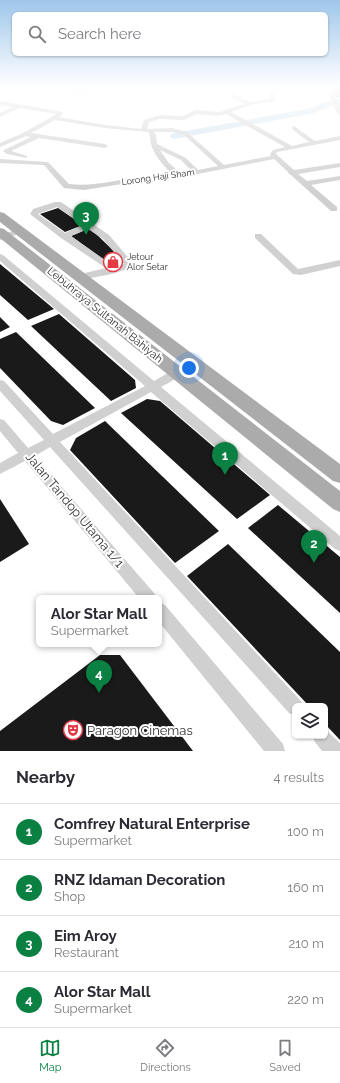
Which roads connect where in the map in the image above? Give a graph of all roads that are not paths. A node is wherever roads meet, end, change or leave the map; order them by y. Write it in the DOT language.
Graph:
graph roads {
  1 [pos="47,121"];
  2 [pos="49,121"];
  3 [pos="52,121"];
  4 [pos="90,121"];
  5 [pos="146,121"];
  6 [pos="243,121"];
  7 [pos="294,128"];
  8 [pos="146,130"];
  9 [pos="25,134"];
  10 [pos="36,136"];
  11 [pos="340,138"];
  12 [pos="313,142"];
  13 [pos="0,143"];
  14 [pos="105,146"];
  15 [pos="156,146"];
  16 [pos="292,148"];
  17 [pos="275,158"];
  18 [pos="41,161"];
  19 [pos="0,162"];
  20 [pos="340,165"];
  21 [pos="224,168"];
  22 [pos="196,172"];
  23 [pos="291,172"];
  24 [pos="179,176"];
  25 [pos="340,178"];
  26 [pos="304,184"];
  27 [pos="334,209"];
  28 [pos="0,216"];
  29 [pos="90,225"];
  30 [pos="7,234"];
  31 [pos="64,236"];
  32 [pos="258,236"];
  33 [pos="0,257"];
  34 [pos="340,263"];
  35 [pos="114,270"];
  36 [pos="78,277"];
  37 [pos="177,372"];
  38 [pos="0,384"];
  39 [pos="152,386"];
  40 [pos="0,423"];
  41 [pos="52,440"];
  42 [pos="27,454"];
  43 [pos="2,465"];
  44 [pos="340,475"];
  45 [pos="340,503"];
  46 [pos="340,545"];
  47 [pos="146,595"];
  48 [pos="162,614"];
  49 [pos="292,704"];
  50 [pos="324,739"];
  51 [pos="276,751"];
  52 [pos="335,751"];
  1 -- 13 [label="street"];
  2 -- 9 [label="street"];
  3 -- 10 [label="street"];
  4 -- 8 [label="street"];
  5 -- 8 [label="street"];
  6 -- 16 [label="street"];
  7 -- 12 [label="street"];
  8 -- 15 [label="street"];
  8 -- 21 [label="street"];
  9 -- 10 [label="street"];
  9 -- 13 [label="street"];
  10 -- 14 [label="street"];
  10 -- 18 [label="street"];
  11 -- 12 [label="street, Lorong Haji Sham"];
  12 -- 16 [label="street, Lorong Haji Sham"];
  15 -- 22 [label="street"];
  15 -- 24 [label="street"];
  16 -- 17 [label="street, Lorong Haji Sham"];
  17 -- 21 [label="street, Lorong Haji Sham"];
  17 -- 23 [label="street"];
  18 -- 19 [label="street"];
  18 -- 24 [label="street, Lorong Haji Sham"];
  20 -- 23 [label="street"];
  21 -- 22 [label="street, Lorong Haji Sham"];
  22 -- 24 [label="street, Lorong Haji Sham"];
  23 -- 26 [label="street"];
  25 -- 26 [label="street"];
  26 -- 27 [label="street"];
  28 -- 30 [label="main road, Lebuhraya Sultanah Bahiyah"];
  29 -- 31 [label="street"];
  29 -- 31 [label="street"];
  29 -- 35 [label="street"];
  30 -- 36 [label="main road, Lebuhraya Sultanah Bahiyah"];
  30 -- 37 [label="main road, Lebuhraya Sultanah Bahiyah"];
  31 -- 35 [label="street"];
  32 -- 34 [label="street"];
  33 -- 39 [label="street"];
  35 -- 36 [label="street"];
  36 -- 44 [label="main road, Lebuhraya Sultanah Bahiyah"];
  37 -- 39 [label="street"];
  37 -- 45 [label="main road, Lebuhraya Sultanah Bahiyah"];
  38 -- 41 [label="street"];
  39 -- 41 [label="street"];
  39 -- 46 [label="street"];
  40 -- 42 [label="street, Jalan Tandop Utama 1/1"];
  41 -- 42 [label="street"];
  41 -- 49 [label="street"];
  42 -- 43 [label="street"];
  42 -- 47 [label="street, Jalan Tandop Utama 1/1"];
  48 -- 51 [label="street"];
  50 -- 52 [label="street"];
}
